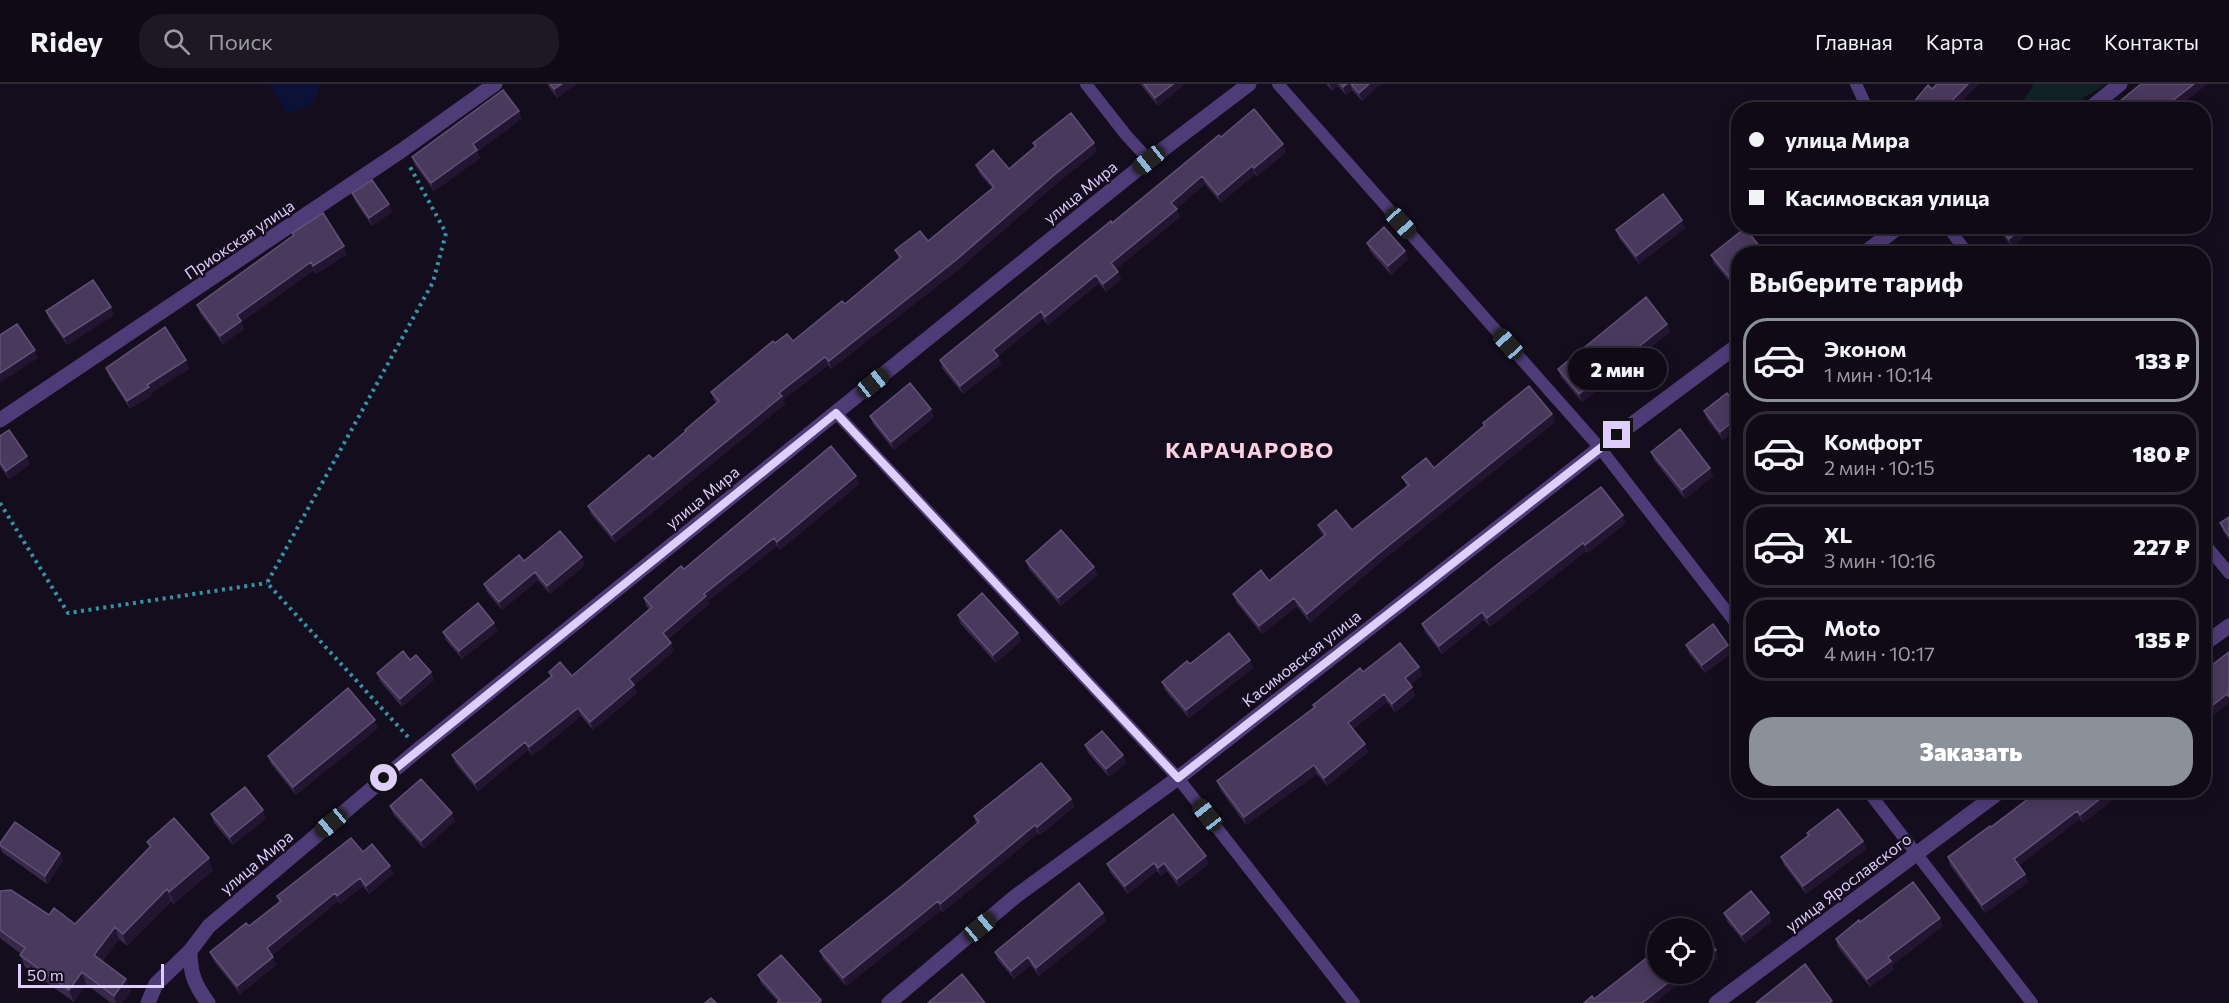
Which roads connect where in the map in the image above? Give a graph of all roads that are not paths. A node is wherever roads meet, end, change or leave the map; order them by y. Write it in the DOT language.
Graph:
graph roads {
  1 [pos="495,84"];
  2 [pos="1086,84"];
  3 [pos="1249,84"];
  4 [pos="1278,84"];
  5 [pos="1856,84"];
  6 [pos="2121,84"];
  7 [pos="1864,102"];
  8 [pos="2098,102"];
  9 [pos="1149,160"];
  10 [pos="1889,234"];
  11 [pos="1874,246"];
  12 [pos="1731,350"];
  13 [pos="836,413"];
  14 [pos="0,420"];
  15 [pos="1600,448"];
  16 [pos="2211,551"];
  17 [pos="2229,573"];
  18 [pos="1731,617"];
  19 [pos="2229,626"];
  20 [pos="2211,639"];
  21 [pos="1178,778"];
  22 [pos="1873,798"];
  23 [pos="1991,798"];
  24 [pos="1916,853"];
  25 [pos="190,951"];
  26 [pos="148,1003"];
  27 [pos="208,1003"];
  28 [pos="889,1003"];
  29 [pos="1354,1003"];
  30 [pos="1716,1003"];
  31 [pos="2032,1003"];
  1 -- 14 [label="street, Приокская улица"];
  2 -- 9 [label="lane"];
  3 -- 9 [label="street, улица Мира"];
  4 -- 15 [label="lane"];
  5 -- 7 [label="lane"];
  6 -- 8 [label="street"];
  9 -- 13 [label="street, улица Мира"];
  10 -- 11 [label="street"];
  12 -- 15 [label="street, Касимовская улица"];
  13 -- 21 [label="lane"];
  13 -- 25 [label="street, улица Мира"];
  15 -- 18 [label="lane"];
  15 -- 21 [label="street, Касимовская улица"];
  16 -- 17 [label="lane"];
  19 -- 20 [label="street"];
  21 -- 28 [label="street, Касимовская улица"];
  21 -- 29 [label="lane"];
  22 -- 24 [label="lane"];
  23 -- 24 [label="street, улица Ярославского"];
  24 -- 30 [label="street, улица Ярославского"];
  24 -- 31 [label="lane"];
  25 -- 26 [label="street, улица Мира"];
  25 -- 27 [label="street"];
}
